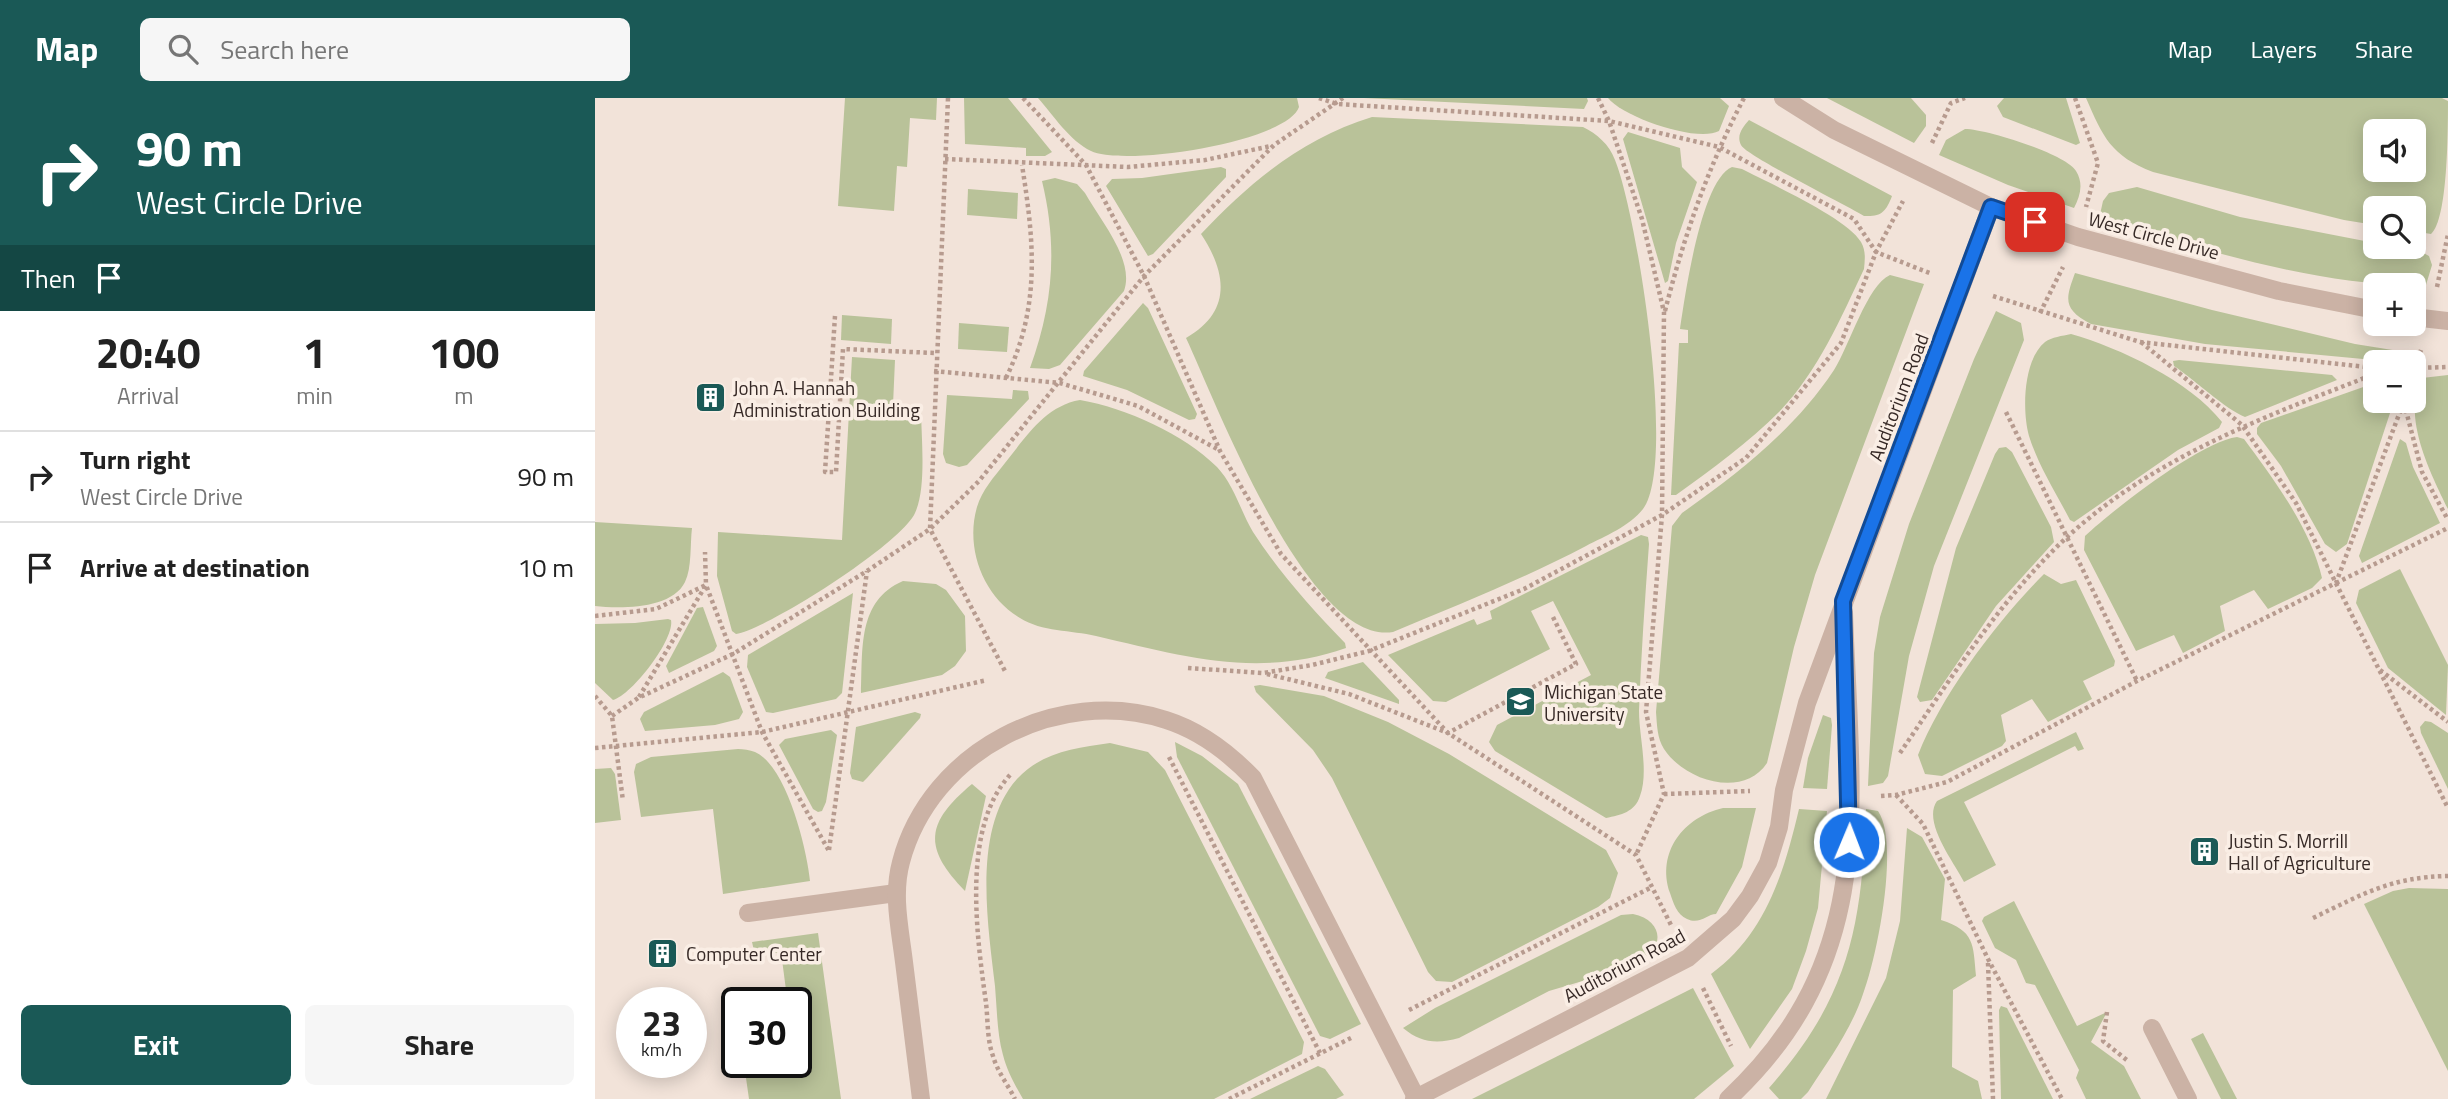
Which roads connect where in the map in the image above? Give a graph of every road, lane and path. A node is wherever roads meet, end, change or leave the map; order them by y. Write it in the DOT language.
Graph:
graph roads {
  1 [pos="948,98"];
  2 [pos="1023,98"];
  3 [pos="1319,98"];
  4 [pos="1343,98"];
  5 [pos="1598,98"];
  6 [pos="1744,98"];
  7 [pos="1783,98"];
  8 [pos="1965,98"];
  9 [pos="1338,104"];
  10 [pos="1609,121"];
  11 [pos="1274,145"];
  12 [pos="1719,146"];
  13 [pos="945,159"];
  14 [pos="1086,164"];
  15 [pos="1022,165"];
  16 [pos="1919,170"];
  17 [pos="1991,207"];
  18 [pos="1876,252"];
  19 [pos="1144,276"];
  20 [pos="1962,285"];
  21 [pos="2363,308"];
  22 [pos="1664,312"];
  23 [pos="835,316"];
  24 [pos="2426,318"];
  25 [pos="2448,321"];
  26 [pos="2140,342"];
  27 [pos="935,353"];
  28 [pos="2448,367"];
  29 [pos="2426,368"];
  30 [pos="2363,370"];
  31 [pos="934,371"];
  32 [pos="2363,376"];
  33 [pos="1006,378"];
  34 [pos="1060,383"];
  35 [pos="2006,412"];
  36 [pos="2400,413"];
  37 [pos="2407,413"];
  38 [pos="2242,425"];
  39 [pos="1220,451"];
  40 [pos="1662,515"];
  41 [pos="2448,520"];
  42 [pos="930,528"];
  43 [pos="2448,528"];
  44 [pos="2067,538"];
  45 [pos="705,552"];
  46 [pos="867,571"];
  47 [pos="2336,583"];
  48 [pos="706,585"];
  49 [pos="1843,601"];
  50 [pos="1552,615"];
  51 [pos="595,616"];
  52 [pos="1369,651"];
  53 [pos="733,654"];
  54 [pos="1188,668"];
  55 [pos="2379,669"];
  56 [pos="1005,671"];
  57 [pos="1263,673"];
  58 [pos="987,680"];
  59 [pos="2137,681"];
  60 [pos="595,696"];
  61 [pos="638,698"];
  62 [pos="847,711"];
  63 [pos="612,716"];
  64 [pos="2448,722"];
  65 [pos="762,732"];
  66 [pos="1448,733"];
  67 [pos="614,746"];
  68 [pos="595,748"];
  69 [pos="1165,750"];
  70 [pos="1900,752"];
  71 [pos="1018,768"];
  72 [pos="623,802"];
  73 [pos="2448,808"];
  74 [pos="1636,855"];
  75 [pos="2448,876"];
  76 [pos="1652,887"];
  77 [pos="896,893"];
  78 [pos="748,913"];
  79 [pos="2313,918"];
  80 [pos="1688,958"];
  81 [pos="1988,959"];
  82 [pos="2107,1012"];
  83 [pos="1381,1024"];
  84 [pos="2152,1028"];
  85 [pos="1320,1053"];
  86 [pos="2131,1068"];
  87 [pos="1748,1080"];
  88 [pos="921,1099"];
  89 [pos="1015,1099"];
  90 [pos="1229,1099"];
  91 [pos="1416,1099"];
  92 [pos="1728,1099"];
  93 [pos="1993,1099"];
  94 [pos="2061,1099"];
  95 [pos="2188,1099"];
  1 -- 13 [label="path"];
  2 -- 14 [label="path"];
  3 -- 9 [label="path"];
  4 -- 9 [label="path"];
  5 -- 10 [label="path"];
  6 -- 12 [label="path"];
  7 -- 16 [label="street, West Circle Drive"];
  8 -- 16 [label="path"];
  9 -- 10 [label="path"];
  9 -- 11 [label="path"];
  10 -- 12 [label="path"];
  10 -- 22 [label="path"];
  11 -- 14 [label="path"];
  11 -- 19 [label="path"];
  12 -- 18 [label="path"];
  12 -- 22 [label="path"];
  13 -- 15 [label="path"];
  13 -- 27 [label="path"];
  14 -- 15 [label="path"];
  14 -- 19 [label="path"];
  15 -- 33 [label="path"];
  16 -- 17 [label="street, West Circle Drive"];
  16 -- 18 [label="path"];
  17 -- 20 [label="street, Auditorium Road"];
  17 -- 21 [label="street, West Circle Drive"];
  18 -- 20 [label="path"];
  18 -- 40 [label="path"];
  19 -- 34 [label="path"];
  19 -- 39 [label="path"];
  20 -- 26 [label="path"];
  20 -- 49 [label="street, Auditorium Road"];
  22 -- 40 [label="path"];
  23 -- 27 [label="path"];
  24 -- 25 [label="street"];
  26 -- 30 [label="path"];
  26 -- 38 [label="path"];
  27 -- 31 [label="path"];
  28 -- 29 [label="path"];
  31 -- 33 [label="path"];
  31 -- 42 [label="path"];
  32 -- 38 [label="path"];
  33 -- 34 [label="path"];
  34 -- 39 [label="path"];
  34 -- 42 [label="path"];
  35 -- 44 [label="path"];
  36 -- 47 [label="path"];
  37 -- 41 [label="path"];
  38 -- 44 [label="path"];
  38 -- 47 [label="path"];
  39 -- 52 [label="path"];
  40 -- 52 [label="path"];
  40 -- 74 [label="path"];
  42 -- 46 [label="path"];
  42 -- 56 [label="path"];
  43 -- 47 [label="path"];
  44 -- 59 [label="path"];
  44 -- 70 [label="path"];
  45 -- 48 [label="path"];
  46 -- 53 [label="path"];
  46 -- 62 [label="path"];
  47 -- 55 [label="path"];
  47 -- 59 [label="path"];
  48 -- 51 [label="path"];
  48 -- 53 [label="path"];
  48 -- 61 [label="path"];
  49 -- 80 [label="street, Auditorium Road"];
  49 -- 87 [label="street, Auditorium Road"];
  50 -- 66 [label="path"];
  52 -- 57 [label="path"];
  52 -- 66 [label="path"];
  53 -- 61 [label="path"];
  53 -- 65 [label="path"];
  54 -- 57 [label="path"];
  55 -- 64 [label="path"];
  55 -- 73 [label="path"];
  57 -- 66 [label="path"];
  58 -- 62 [label="path"];
  59 -- 81 [label="path"];
  60 -- 63 [label="path"];
  61 -- 63 [label="path"];
  62 -- 65 [label="path"];
  62 -- 65 [label="path"];
  63 -- 67 [label="path"];
  65 -- 67 [label="path"];
  66 -- 74 [label="path"];
  67 -- 68 [label="path"];
  67 -- 72 [label="path"];
  69 -- 85 [label="path"];
  71 -- 89 [label="path"];
  74 -- 76 [label="path"];
  75 -- 79 [label="path"];
  76 -- 80 [label="path"];
  76 -- 83 [label="path"];
  77 -- 78 [label="street"];
  77 -- 83 [label="street"];
  77 -- 88 [label="street"];
  80 -- 87 [label="path"];
  80 -- 91 [label="street, Auditorium Road"];
  81 -- 93 [label="path"];
  81 -- 94 [label="path"];
  82 -- 86 [label="path"];
  83 -- 85 [label="path"];
  83 -- 91 [label="street"];
  84 -- 95 [label="street"];
  85 -- 90 [label="path"];
  87 -- 92 [label="street, Auditorium Road"];
}
